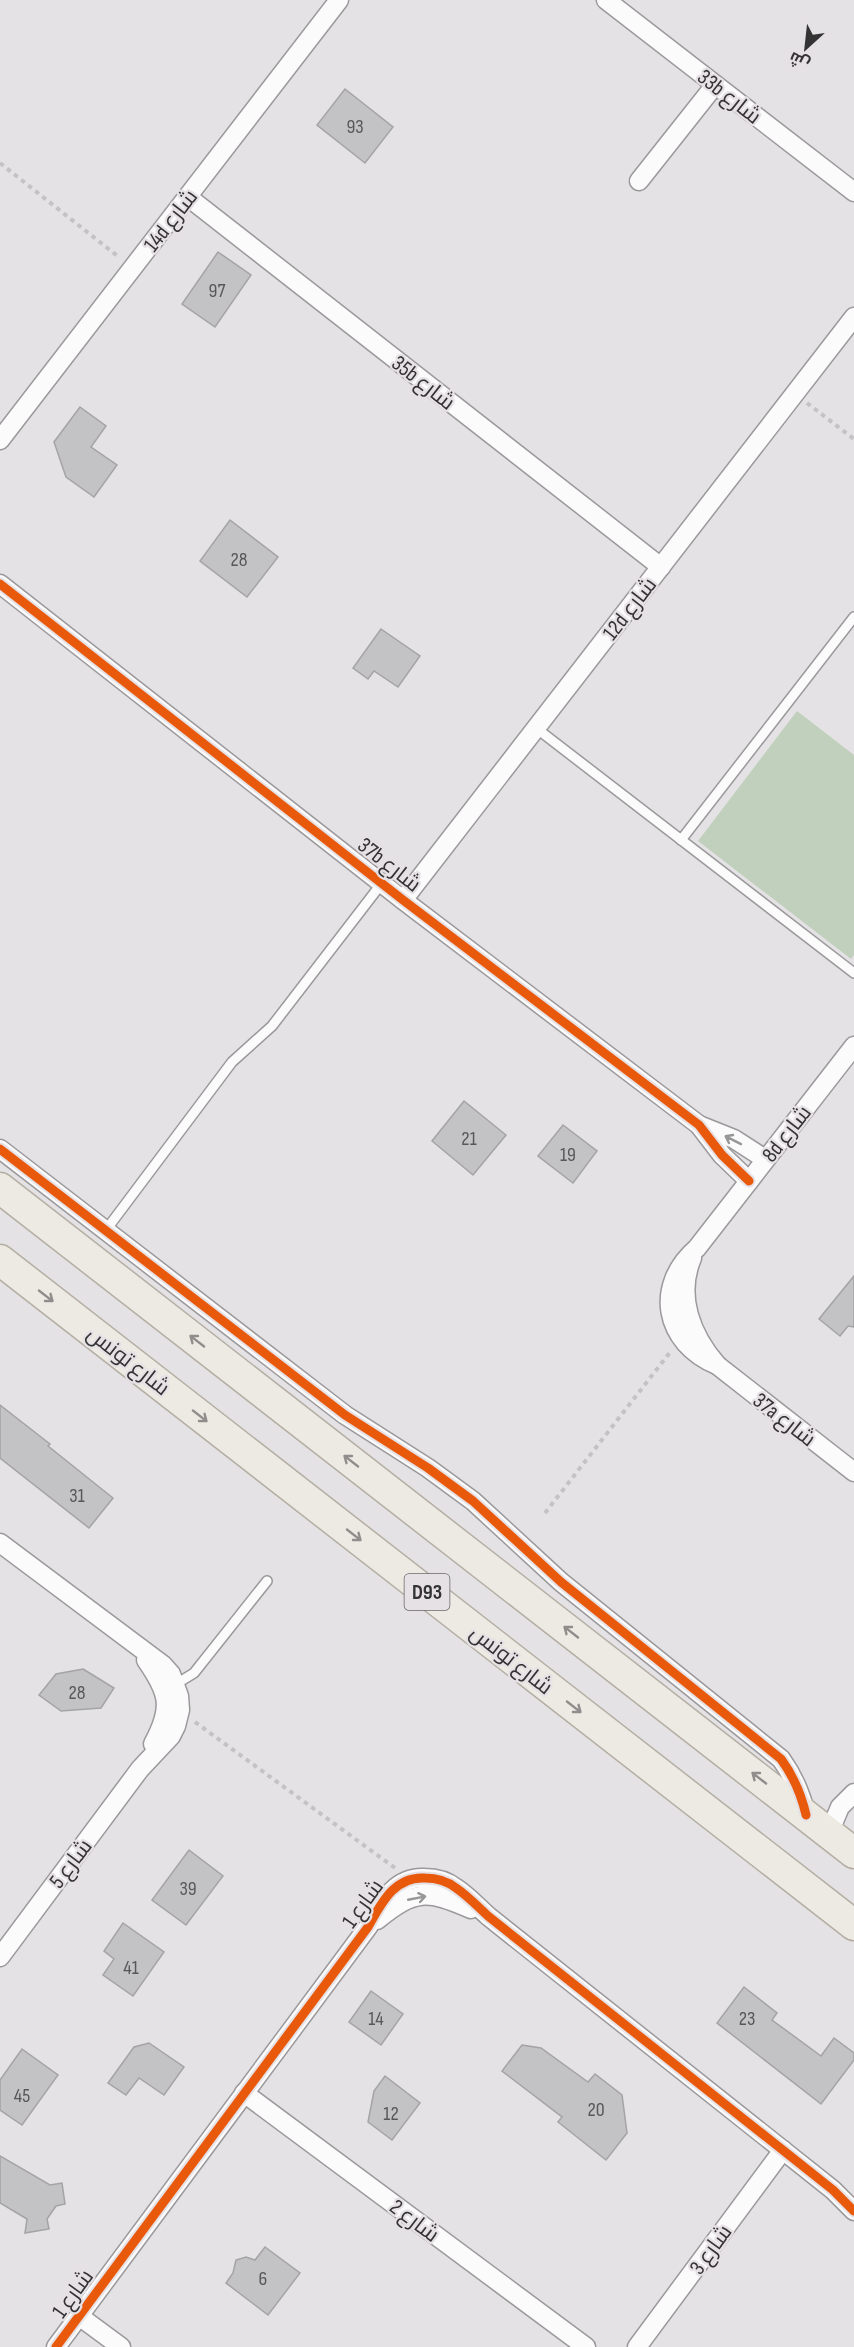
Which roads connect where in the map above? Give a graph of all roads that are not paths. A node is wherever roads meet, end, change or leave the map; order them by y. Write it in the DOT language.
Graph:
graph roads {
  1 [pos="339,0"];
  2 [pos="606,0"];
  3 [pos="715,85"];
  4 [pos="639,181"];
  5 [pos="854,192"];
  6 [pos="188,197"];
  7 [pos="854,317"];
  8 [pos="0,440"];
  9 [pos="661,567"];
  10 [pos="0,584"];
  11 [pos="854,617"];
  12 [pos="536,728"];
  13 [pos="681,840"];
  14 [pos="382,883"];
  15 [pos="404,900"];
  16 [pos="854,973"];
  17 [pos="854,1046"];
  18 [pos="699,1125"];
  19 [pos="0,1149"];
  20 [pos="765,1160"];
  21 [pos="749,1181"];
  22 [pos="0,1188"];
  23 [pos="106,1230"];
  24 [pos="0,1260"];
  25 [pos="679,1312"];
  26 [pos="717,1365"];
  27 [pos="854,1472"];
  28 [pos="0,1543"];
  29 [pos="267,1581"];
  30 [pos="135,1646"];
  31 [pos="176,1684"];
  32 [pos="140,1769"];
  33 [pos="854,1793"];
  34 [pos="817,1824"];
  35 [pos="854,1853"];
  36 [pos="488,1916"];
  37 [pos="854,1925"];
  38 [pos="368,1927"];
  39 [pos="0,1957"];
  40 [pos="244,2093"];
  41 [pos="783,2150"];
  42 [pos="854,2211"];
  43 [pos="79,2316"];
  44 [pos="56,2347"];
  45 [pos="121,2347"];
  46 [pos="586,2347"];
  47 [pos="637,2347"];
  1 -- 6 [label="street, 14d شارع"];
  2 -- 3 [label="street, 33b شارع"];
  3 -- 4 [label="street"];
  3 -- 5 [label="street, 33b شارع"];
  6 -- 8 [label="street, 14d شارع"];
  6 -- 9 [label="street, 35b شارع"];
  7 -- 9 [label="street, 12d شارع"];
  9 -- 12 [label="street, 12d شارع"];
  10 -- 14 [label="street, 37b شارع"];
  11 -- 13 [label="lane"];
  12 -- 13 [label="lane"];
  12 -- 15 [label="street, 12d شارع"];
  13 -- 16 [label="lane"];
  14 -- 15 [label="street, 37b شارع"];
  14 -- 23 [label="lane"];
  15 -- 18 [label="street, 37b شارع"];
  17 -- 20 [label="street, 8d شارع"];
  20 -- 18 [label="street, 37b شارع, one-way"];
  18 -- 21 [label="street, 37b شارع"];
  19 -- 23 [label="street"];
  20 -- 21 [label="street, 8d شارع"];
  21 -- 25 [label="street, 8d شارع"];
  34 -- 22 [label="main road, D93, one-way"];
  23 -- 34 [label="street"];
  24 -- 37 [label="main road, شارع تونس / D93, one-way"];
  25 -- 26 [label="street, 37a شارع"];
  25 -- 26 [label="street, 37a شارع"];
  26 -- 27 [label="street, 37a شارع"];
  28 -- 30 [label="street, شارع 5"];
  29 -- 31 [label="lane"];
  30 -- 31 [label="street, شارع 5"];
  30 -- 32 [label="street, شارع 5"];
  31 -- 32 [label="street, شارع 5"];
  32 -- 39 [label="street, شارع 5"];
  33 -- 34 [label="street"];
  34 -- 35 [label="main road, D93"];
  38 -- 36 [label="street, شارع 1, one-way"];
  36 -- 38 [label="street, شارع 1"];
  36 -- 41 [label="street, شارع 1"];
  38 -- 40 [label="street, شارع 1"];
  40 -- 43 [label="street, شارع 1"];
  40 -- 46 [label="street, شارع 2"];
  41 -- 42 [label="street, شارع 1"];
  41 -- 47 [label="street, شارع 3"];
  43 -- 44 [label="street, شارع 1"];
  43 -- 45 [label="street"];
}
